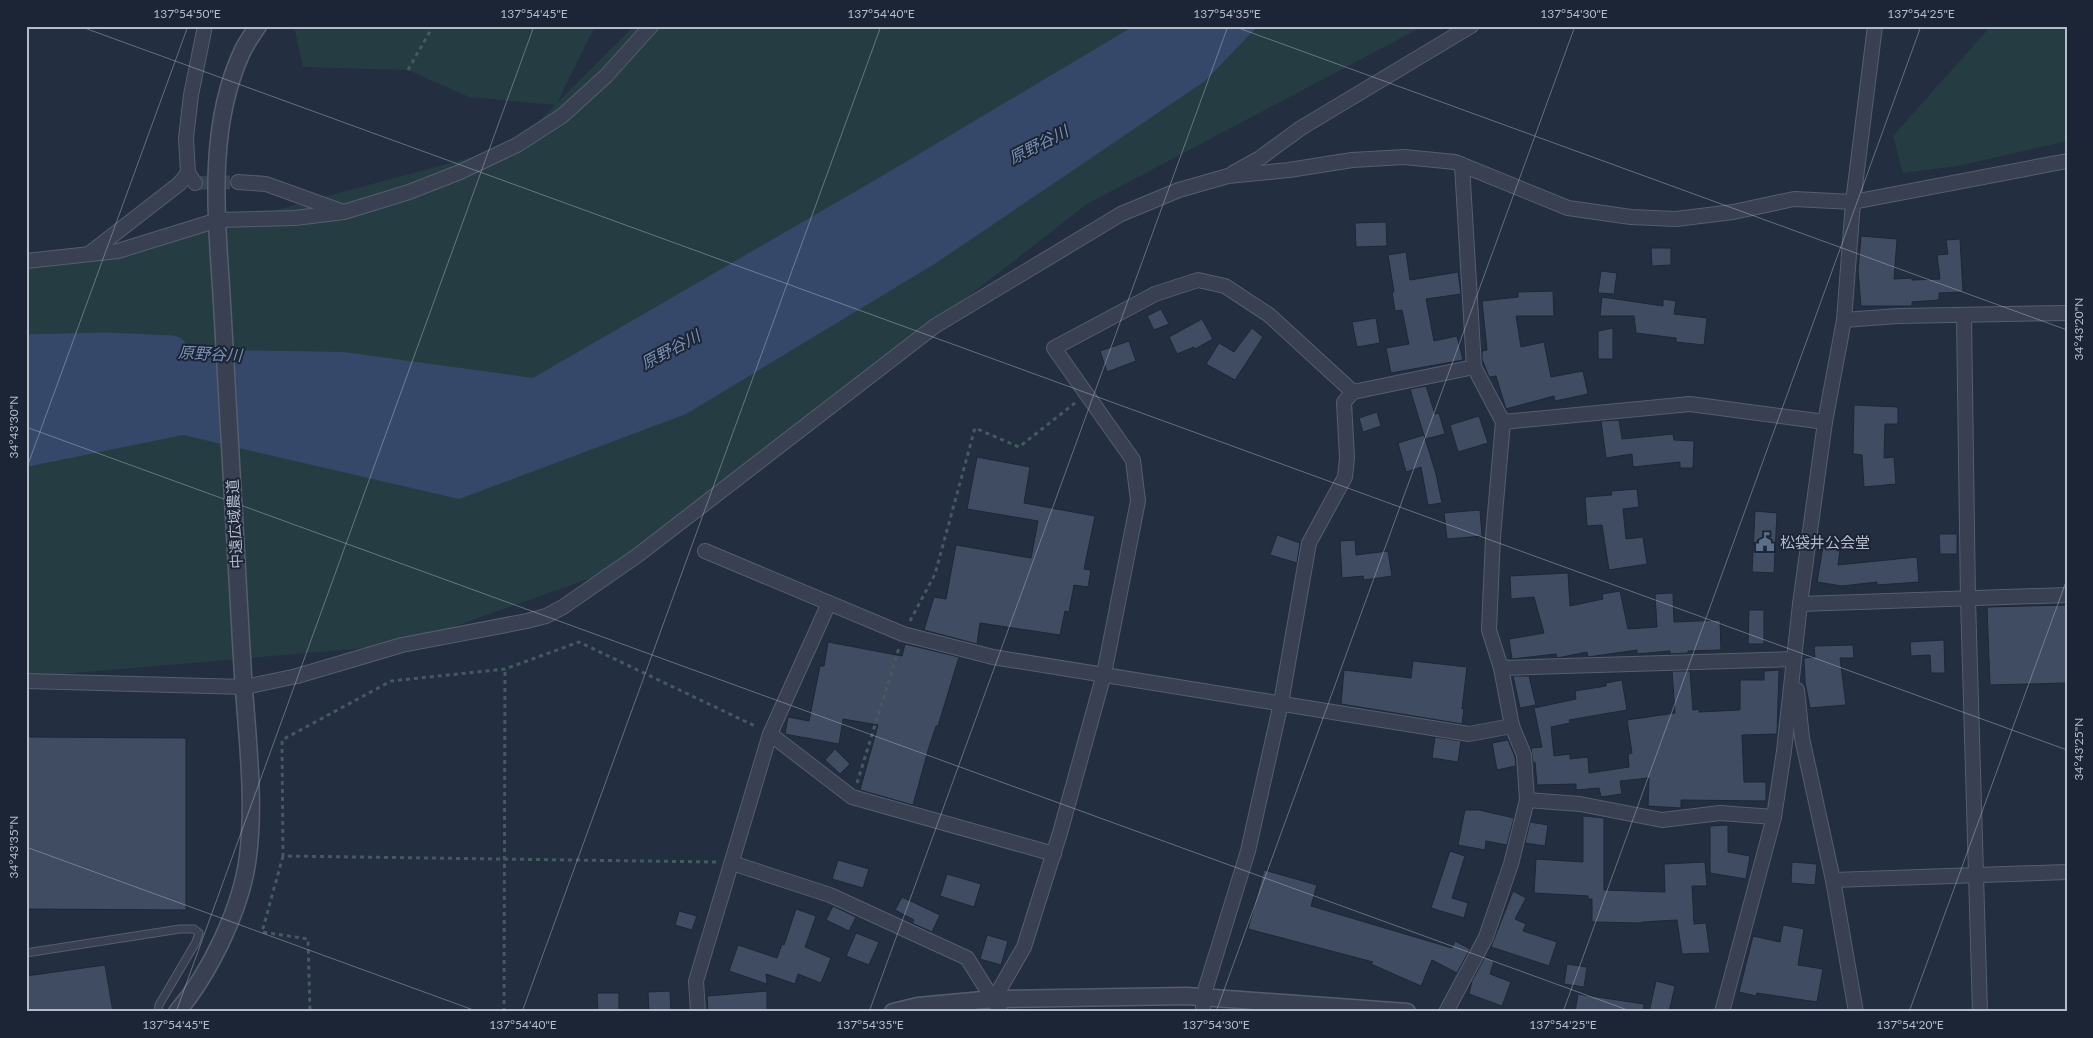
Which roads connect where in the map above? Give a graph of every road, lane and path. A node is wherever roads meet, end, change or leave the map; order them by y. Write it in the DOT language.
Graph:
graph roads {
  1 [pos="205,26"];
  2 [pos="258,26"];
  3 [pos="432,26"];
  4 [pos="651,26"];
  5 [pos="1471,26"];
  6 [pos="1876,26"];
  7 [pos="408,70"];
  8 [pos="2067,161"];
  9 [pos="1462,165"];
  10 [pos="1228,176"];
  11 [pos="238,182"];
  12 [pos="1853,202"];
  13 [pos="344,212"];
  14 [pos="218,220"];
  15 [pos="90,254"];
  16 [pos="26,260"];
  17 [pos="2067,313"];
  18 [pos="1964,316"];
  19 [pos="1844,320"];
  20 [pos="1474,367"];
  21 [pos="1353,392"];
  22 [pos="1086,394"];
  23 [pos="1503,422"];
  24 [pos="1825,422"];
  25 [pos="706,551"];
  26 [pos="2067,595"];
  27 [pos="1968,599"];
  28 [pos="828,603"];
  29 [pos="1800,604"];
  30 [pos="903,634"];
  31 [pos="1793,660"];
  32 [pos="1501,668"];
  33 [pos="505,669"];
  34 [pos="1104,674"];
  35 [pos="26,681"];
  36 [pos="245,687"];
  37 [pos="1281,703"];
  38 [pos="1512,726"];
  39 [pos="770,734"];
  40 [pos="852,798"];
  41 [pos="1526,800"];
  42 [pos="1774,817"];
  43 [pos="1054,854"];
  44 [pos="283,856"];
  45 [pos="505,860"];
  46 [pos="732,863"];
  47 [pos="2067,872"];
  48 [pos="1975,876"];
  49 [pos="1833,880"];
  50 [pos="26,953"];
  51 [pos="1203,1004"];
  52 [pos="997,1005"];
  53 [pos="966,1006"];
  54 [pos="158,1012"];
  55 [pos="177,1012"];
  56 [pos="310,1012"];
  57 [pos="504,1012"];
  58 [pos="698,1012"];
  59 [pos="893,1012"];
  60 [pos="1407,1012"];
  61 [pos="1446,1012"];
  62 [pos="1722,1012"];
  63 [pos="1856,1012"];
  64 [pos="1980,1012"];
  1 -- 15 [label="street"];
  2 -- 14 [label="street, 中遠広域農道"];
  3 -- 7 [label="path"];
  4 -- 13 [label="street"];
  5 -- 10 [label="street"];
  6 -- 12 [label="street"];
  8 -- 12 [label="street"];
  9 -- 10 [label="street"];
  9 -- 12 [label="street"];
  9 -- 20 [label="street"];
  10 -- 36 [label="street"];
  11 -- 13 [label="street"];
  12 -- 19 [label="street"];
  13 -- 14 [label="street"];
  14 -- 15 [label="street"];
  14 -- 36 [label="street, 中遠広域農道"];
  15 -- 16 [label="street"];
  17 -- 18 [label="street"];
  18 -- 19 [label="street"];
  18 -- 27 [label="street"];
  19 -- 24 [label="street"];
  20 -- 21 [label="street"];
  20 -- 23 [label="street"];
  21 -- 22 [label="street"];
  21 -- 37 [label="street"];
  22 -- 30 [label="path"];
  22 -- 34 [label="street"];
  23 -- 24 [label="street"];
  23 -- 32 [label="street"];
  24 -- 29 [label="street"];
  25 -- 28 [label="street"];
  26 -- 27 [label="street"];
  27 -- 29 [label="street"];
  27 -- 48 [label="street"];
  28 -- 30 [label="street"];
  28 -- 39 [label="street"];
  29 -- 31 [label="street"];
  30 -- 34 [label="street"];
  30 -- 40 [label="path"];
  31 -- 32 [label="street"];
  31 -- 42 [label="street"];
  31 -- 49 [label="street"];
  32 -- 38 [label="street"];
  33 -- 39 [label="path"];
  33 -- 44 [label="path"];
  33 -- 45 [label="path"];
  34 -- 37 [label="street"];
  34 -- 43 [label="street"];
  35 -- 36 [label="street"];
  36 -- 55 [label="street, 中遠広域農道"];
  37 -- 38 [label="street"];
  37 -- 51 [label="street"];
  38 -- 41 [label="street"];
  39 -- 40 [label="street"];
  39 -- 46 [label="street"];
  40 -- 43 [label="street"];
  41 -- 42 [label="street"];
  41 -- 61 [label="street"];
  42 -- 62 [label="street"];
  43 -- 52 [label="street"];
  44 -- 45 [label="path"];
  44 -- 56 [label="path"];
  45 -- 46 [label="path"];
  45 -- 57 [label="path"];
  46 -- 52 [label="street"];
  46 -- 58 [label="street"];
  47 -- 48 [label="street"];
  48 -- 49 [label="street"];
  48 -- 64 [label="street"];
  49 -- 63 [label="street"];
  50 -- 54 [label="lane"];
  51 -- 52 [label="street"];
  51 -- 60 [label="street"];
  52 -- 53 [label="street"];
  53 -- 59 [label="street"];
}
